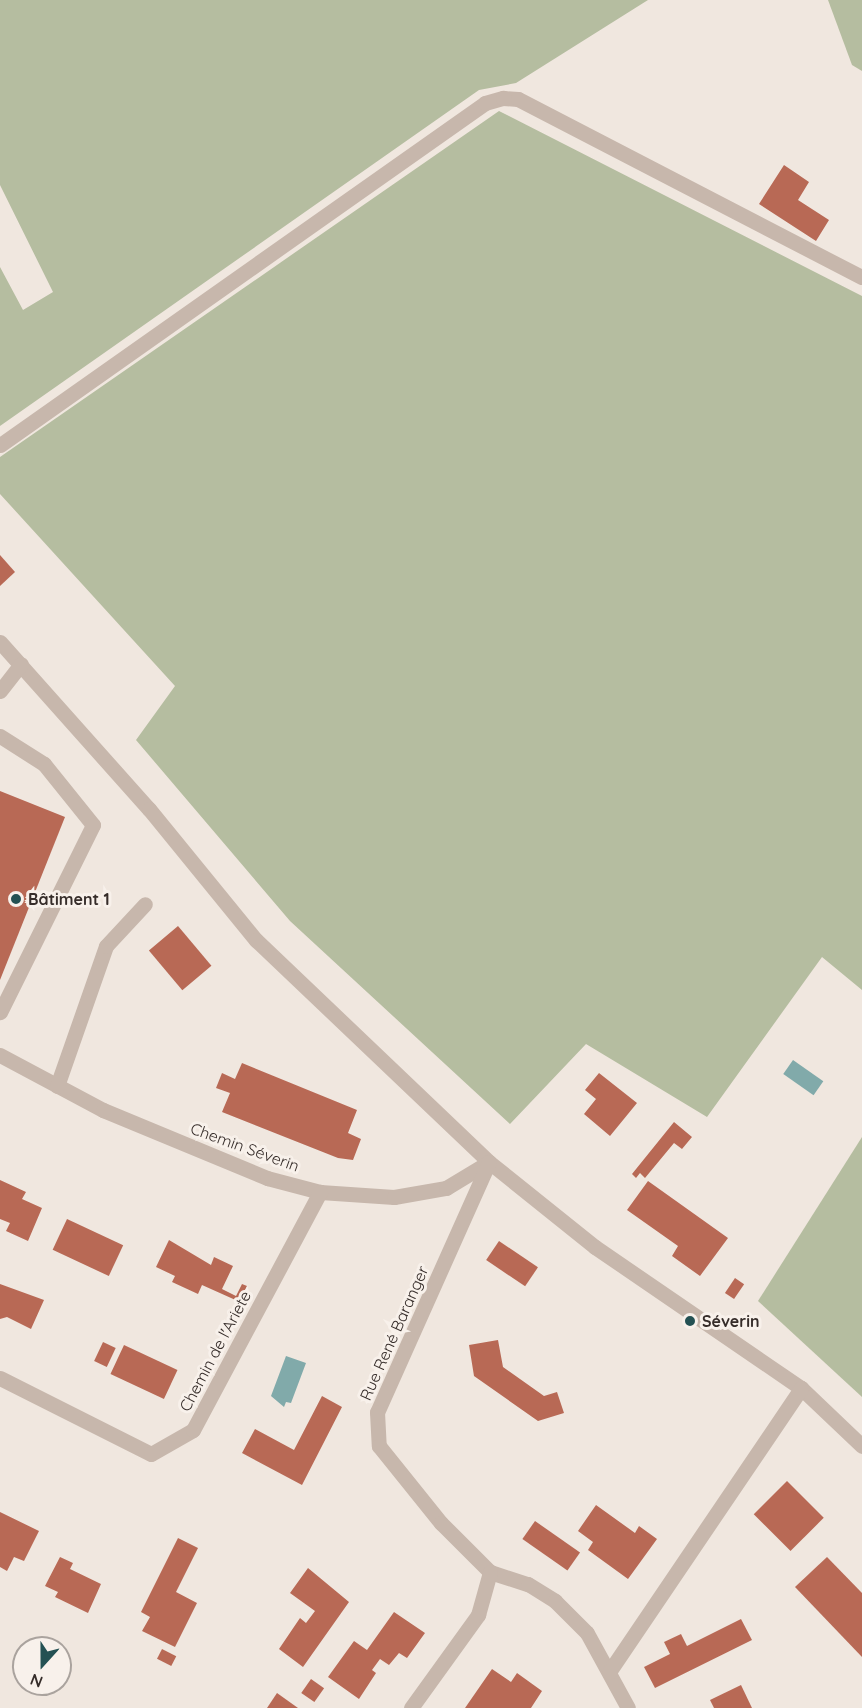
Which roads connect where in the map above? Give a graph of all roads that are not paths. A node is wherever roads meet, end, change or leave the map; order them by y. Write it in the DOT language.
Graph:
graph roads {
  1 [pos="862,276"];
  2 [pos="0,445"];
  3 [pos="0,642"];
  4 [pos="21,664"];
  5 [pos="0,691"];
  6 [pos="0,736"];
  7 [pos="145,904"];
  8 [pos="0,1012"];
  9 [pos="0,1055"];
  10 [pos="57,1086"];
  11 [pos="489,1162"];
  12 [pos="320,1192"];
  13 [pos="0,1378"];
  14 [pos="801,1388"];
  15 [pos="862,1446"];
  16 [pos="490,1572"];
  17 [pos="609,1672"];
  18 [pos="411,1708"];
  19 [pos="628,1708"];
  1 -- 2 [label="street"];
  3 -- 4 [label="street"];
  4 -- 5 [label="street"];
  4 -- 11 [label="street"];
  6 -- 8 [label="street"];
  7 -- 10 [label="street"];
  9 -- 10 [label="street, Chemin Séverin"];
  10 -- 12 [label="street, Chemin Séverin"];
  11 -- 12 [label="street, Chemin Séverin"];
  11 -- 14 [label="street"];
  11 -- 16 [label="street, Rue René Baranger"];
  12 -- 13 [label="street, Chemin de l'Ariete"];
  14 -- 15 [label="street"];
  14 -- 17 [label="street"];
  16 -- 17 [label="street, Rue René Baranger"];
  16 -- 18 [label="street"];
  17 -- 19 [label="street, Rue René Baranger"];
}
